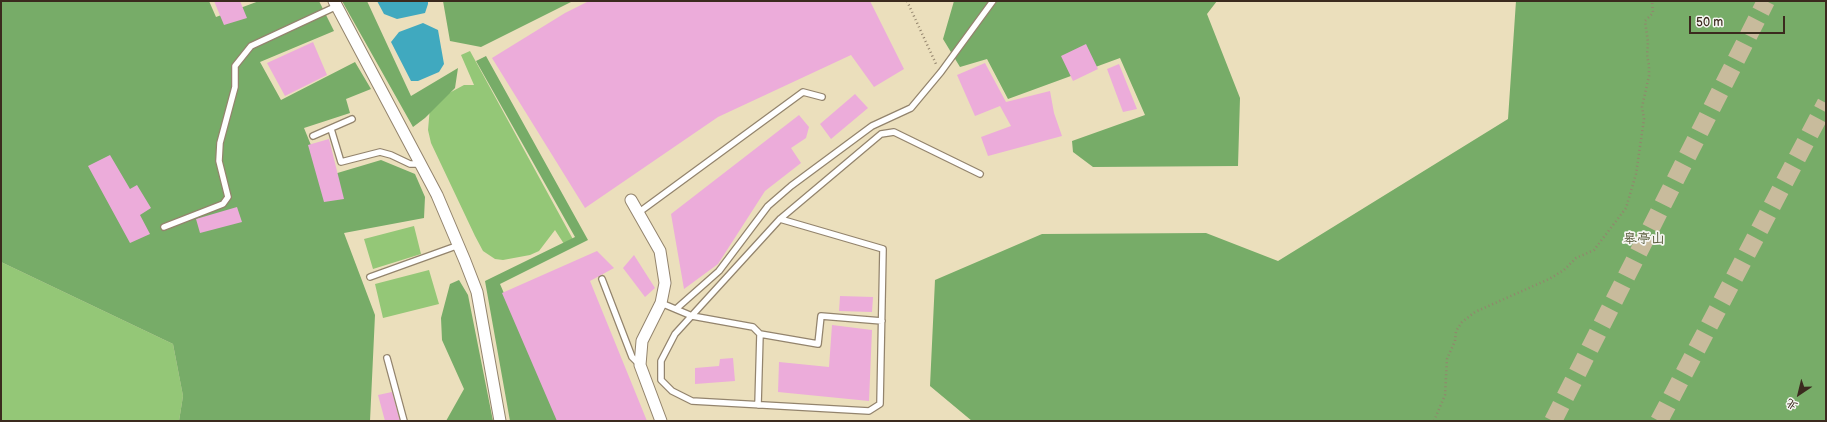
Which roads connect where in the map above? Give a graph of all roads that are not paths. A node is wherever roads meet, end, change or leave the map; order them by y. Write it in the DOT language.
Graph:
graph roads {
  1 [pos="993,1"];
  2 [pos="335,4"];
  3 [pos="822,97"];
  4 [pos="352,119"];
  5 [pos="331,129"];
  6 [pos="314,136"];
  7 [pos="421,164"];
  8 [pos="980,174"];
  9 [pos="631,200"];
  10 [pos="638,213"];
  11 [pos="780,219"];
  12 [pos="164,227"];
  13 [pos="459,245"];
  14 [pos="370,277"];
  15 [pos="602,279"];
  16 [pos="661,303"];
  17 [pos="676,309"];
  18 [pos="692,316"];
  19 [pos="882,321"];
  20 [pos="760,334"];
  21 [pos="387,358"];
  22 [pos="640,365"];
  23 [pos="758,405"];
  24 [pos="404,421"];
  25 [pos="500,421"];
  26 [pos="661,421"];
  1 -- 17 [label="lane"];
  2 -- 7 [label="street"];
  2 -- 12 [label="lane"];
  3 -- 10 [label="lane"];
  4 -- 5 [label="lane"];
  5 -- 6 [label="lane"];
  5 -- 7 [label="lane"];
  7 -- 13 [label="street"];
  8 -- 11 [label="lane"];
  9 -- 10 [label="street"];
  10 -- 16 [label="street"];
  11 -- 18 [label="lane"];
  11 -- 19 [label="lane"];
  13 -- 14 [label="lane"];
  13 -- 25 [label="street"];
  15 -- 22 [label="lane"];
  16 -- 17 [label="lane"];
  16 -- 22 [label="street"];
  17 -- 18 [label="lane"];
  18 -- 20 [label="lane"];
  18 -- 23 [label="lane"];
  19 -- 20 [label="lane"];
  19 -- 23 [label="lane"];
  20 -- 23 [label="lane"];
  21 -- 24 [label="lane"];
  22 -- 26 [label="street"];
}
